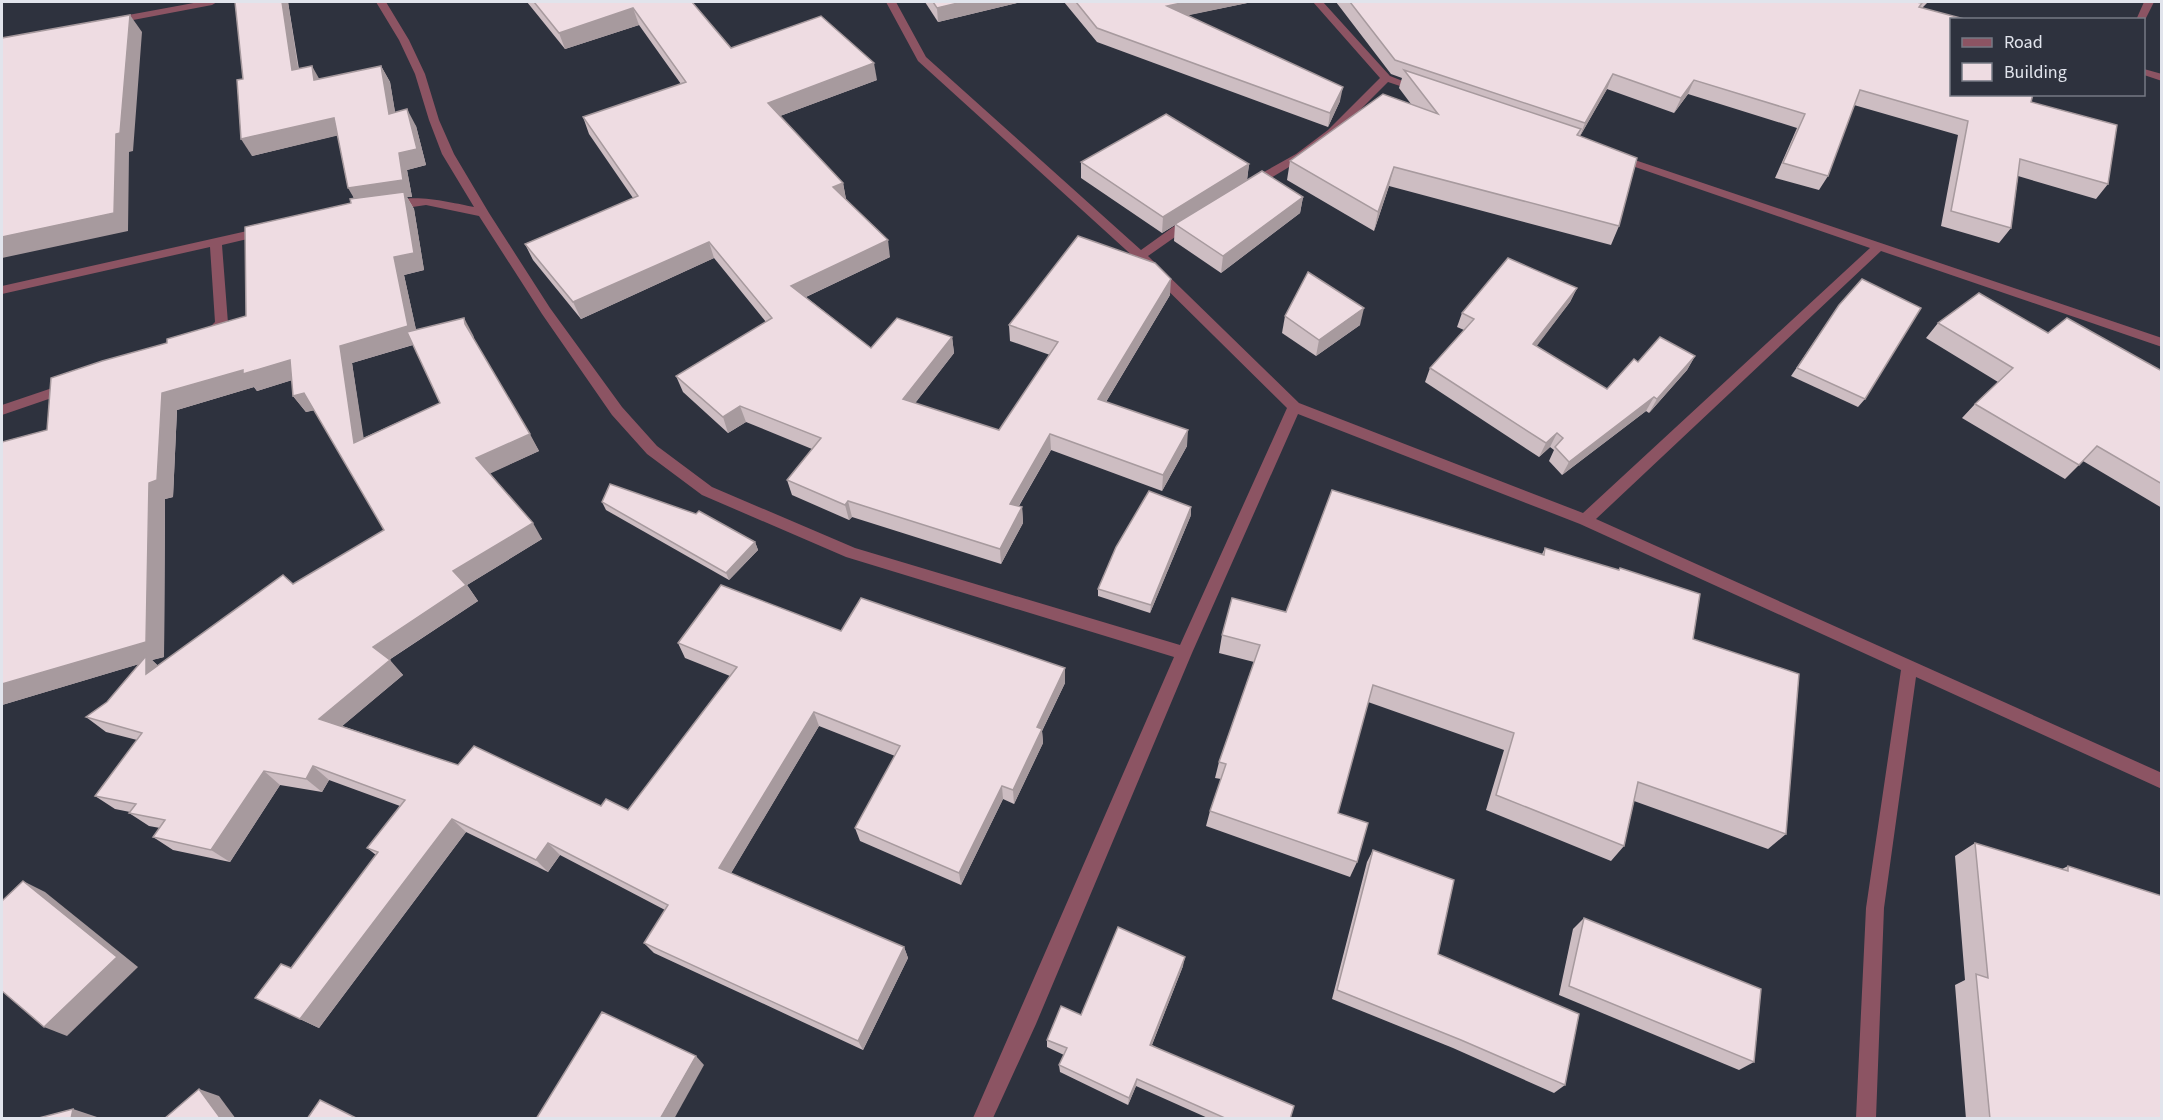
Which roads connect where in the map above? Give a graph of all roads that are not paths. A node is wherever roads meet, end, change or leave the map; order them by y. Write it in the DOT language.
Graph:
graph roads {
  1 [pos="212,2"];
  2 [pos="381,2"];
  3 [pos="878,2"];
  4 [pos="1318,2"];
  5 [pos="2149,2"];
  6 [pos="892,4"];
  7 [pos="2142,18"];
  8 [pos="102,23"];
  9 [pos="2145,72"];
  10 [pos="1386,78"];
  11 [pos="2162,78"];
  12 [pos="1431,93"];
  13 [pos="1610,155"];
  14 [pos="1238,192"];
  15 [pos="379,208"];
  16 [pos="483,213"];
  17 [pos="1201,214"];
  18 [pos="274,229"];
  19 [pos="216,241"];
  20 [pos="1878,247"];
  21 [pos="1140,256"];
  22 [pos="2,290"];
  23 [pos="199,343"];
  24 [pos="2162,343"];
  25 [pos="78,385"];
  26 [pos="1294,407"];
  27 [pos="2,410"];
  28 [pos="1585,520"];
  29 [pos="1184,653"];
  30 [pos="1908,667"];
  31 [pos="2162,781"];
  32 [pos="983,1119"];
  33 [pos="1866,1119"];
  1 -- 8 [label="street"];
  2 -- 16 [label="street"];
  3 -- 6 [label="street"];
  4 -- 10 [label="street"];
  5 -- 7 [label="street"];
  6 -- 21 [label="street"];
  9 -- 11 [label="street"];
  10 -- 12 [label="street"];
  10 -- 14 [label="street"];
  13 -- 20 [label="street"];
  15 -- 16 [label="street"];
  16 -- 29 [label="street"];
  17 -- 21 [label="street"];
  18 -- 19 [label="street"];
  19 -- 22 [label="street"];
  19 -- 23 [label="street"];
  20 -- 24 [label="street"];
  20 -- 28 [label="street"];
  21 -- 26 [label="street"];
  25 -- 27 [label="street"];
  26 -- 28 [label="street"];
  26 -- 29 [label="street"];
  28 -- 30 [label="street"];
  29 -- 32 [label="street"];
  30 -- 31 [label="street"];
  30 -- 33 [label="street"];
}
